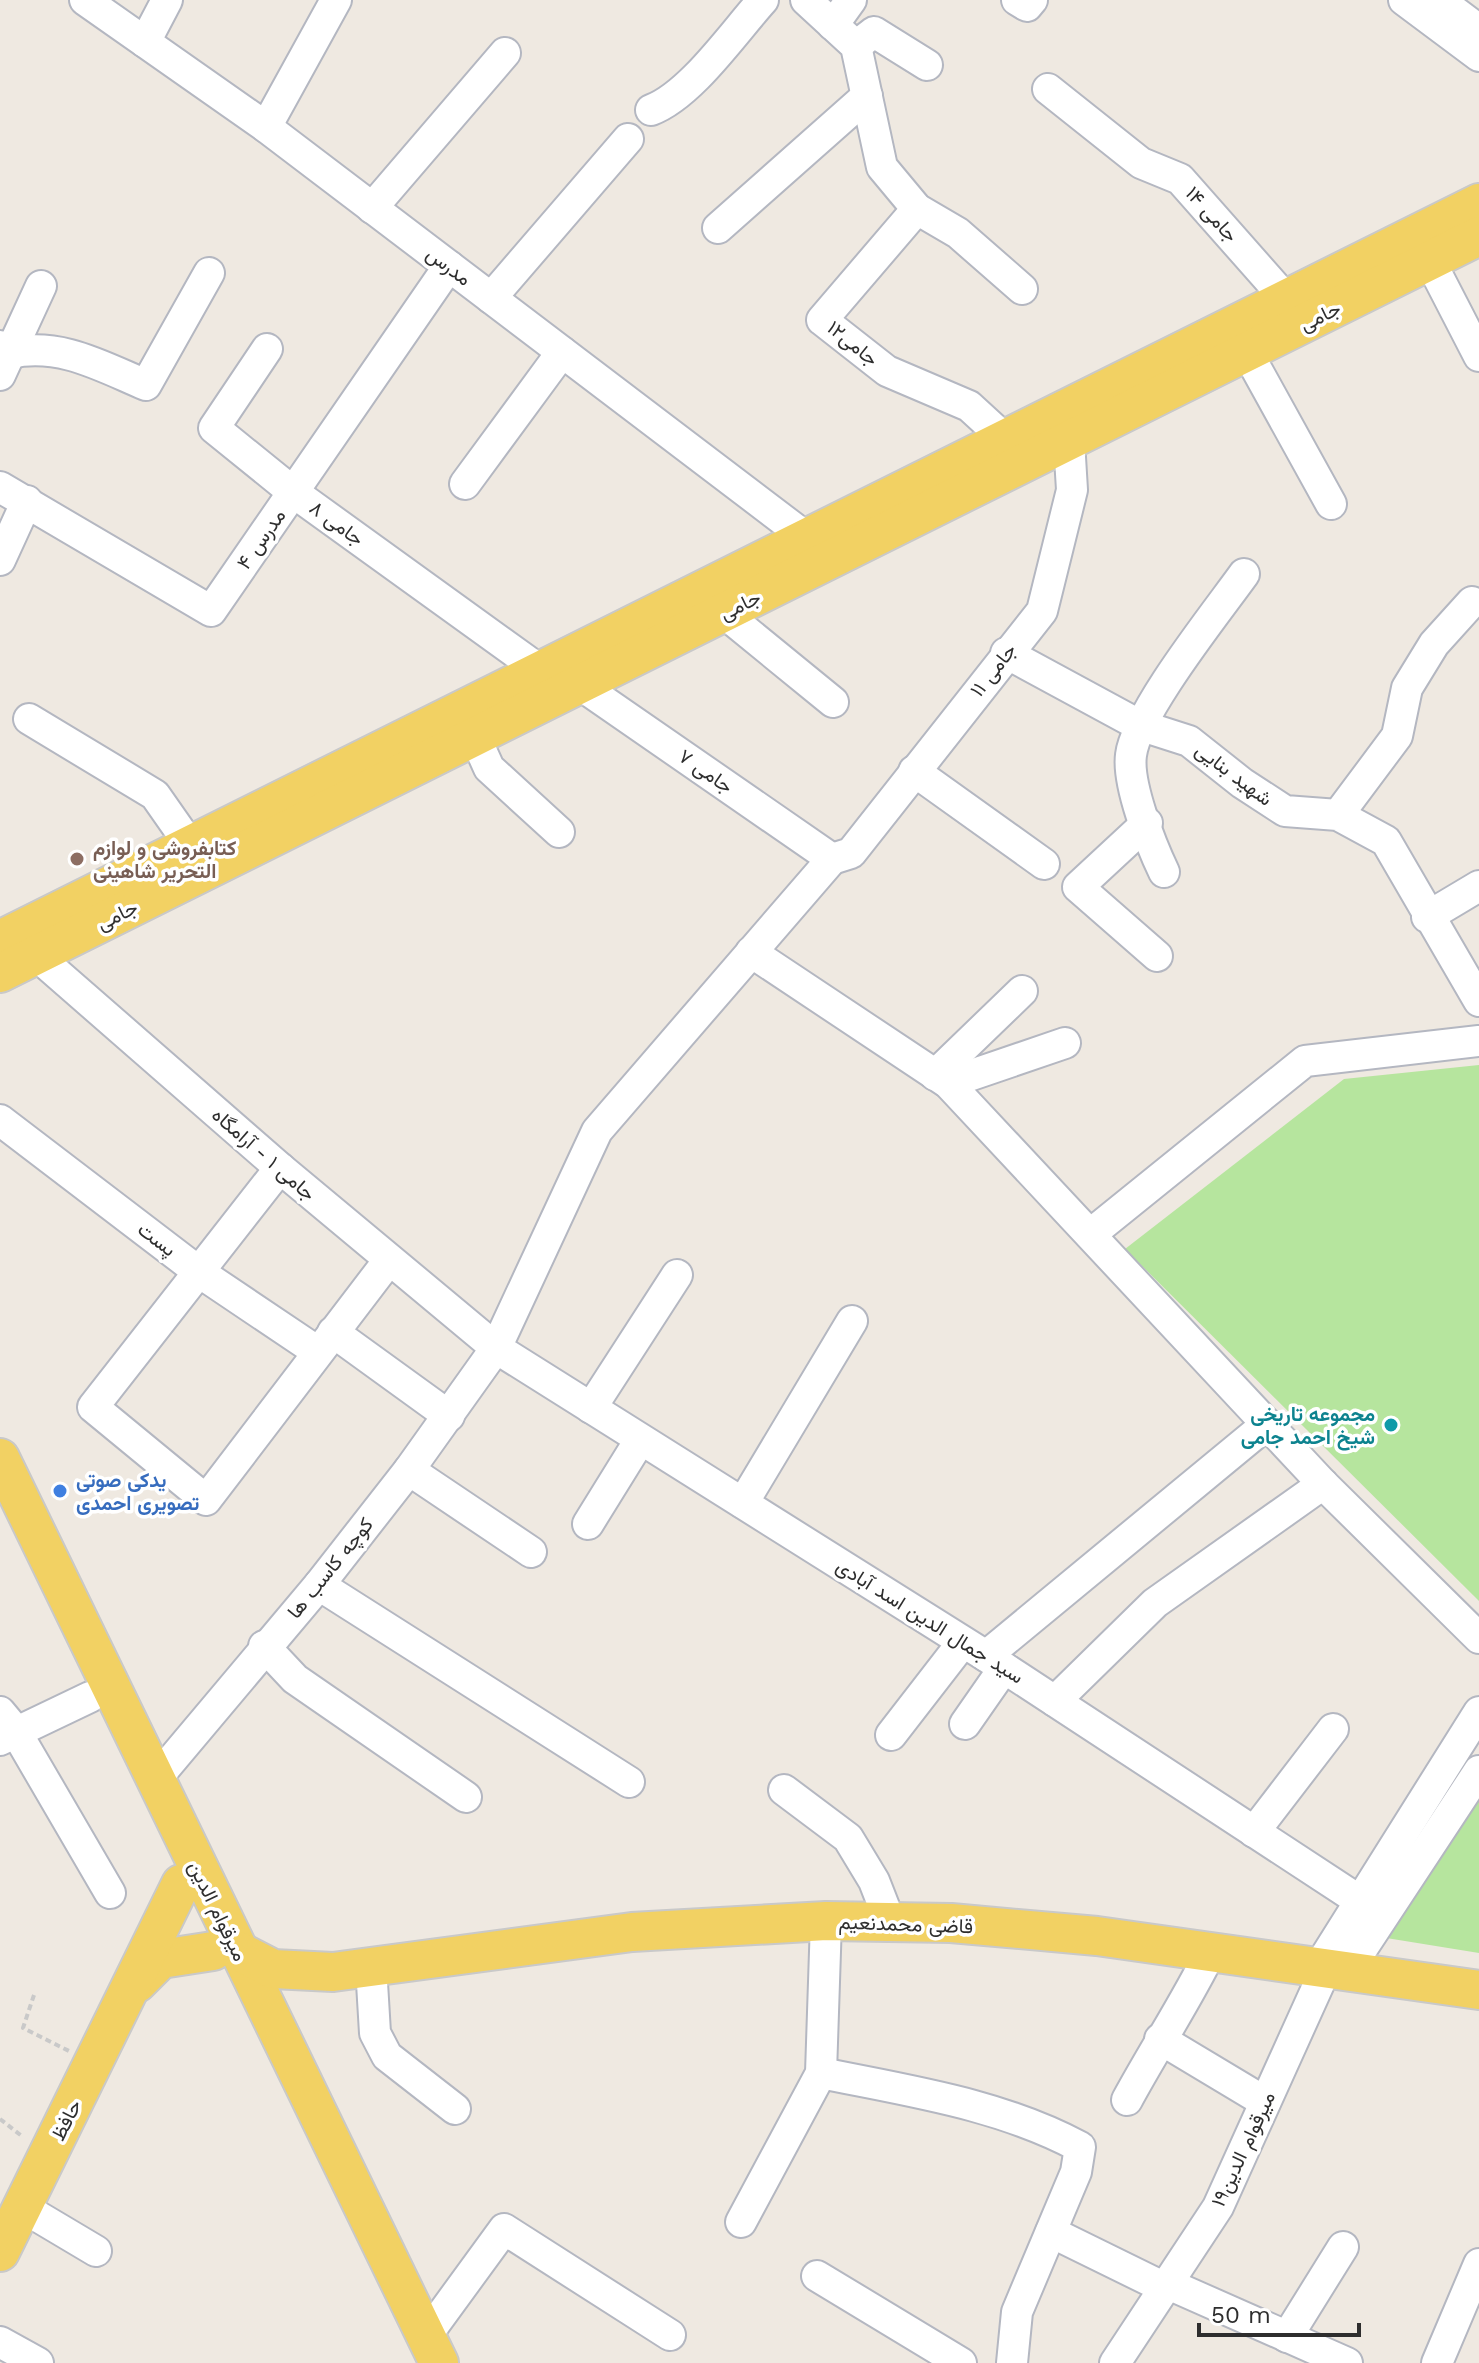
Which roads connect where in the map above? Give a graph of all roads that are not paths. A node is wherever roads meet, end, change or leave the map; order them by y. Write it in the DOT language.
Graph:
graph roads {
  1 [pos="85,0"];
  2 [pos="167,0"];
  3 [pos="336,0"];
  4 [pos="763,0"];
  5 [pos="806,0"];
  6 [pos="851,0"];
  7 [pos="1017,0"];
  8 [pos="1032,0"];
  9 [pos="1422,3"];
  10 [pos="833,25"];
  11 [pos="1479,30"];
  12 [pos="145,42"];
  13 [pos="856,46"];
  14 [pos="505,53"];
  15 [pos="1479,56"];
  16 [pos="927,65"];
  17 [pos="1048,89"];
  18 [pos="867,96"];
  19 [pos="651,110"];
  20 [pos="266,127"];
  21 [pos="628,139"];
  22 [pos="1479,203"];
  23 [pos="372,208"];
  24 [pos="917,209"];
  25 [pos="718,228"];
  26 [pos="1479,236"];
  27 [pos="1430,261"];
  28 [pos="449,266"];
  29 [pos="209,273"];
  30 [pos="41,286"];
  31 [pos="1022,289"];
  32 [pos="491,298"];
  33 [pos="1286,299"];
  34 [pos="267,349"];
  35 [pos="562,352"];
  36 [pos="1247,352"];
  37 [pos="1479,356"];
  38 [pos="3,358"];
  39 [pos="1192,363"];
  40 [pos="1140,389"];
  41 [pos="1005,439"];
  42 [pos="1069,441"];
  43 [pos="465,484"];
  44 [pos="0,487"];
  45 [pos="293,492"];
  46 [pos="27,501"];
  47 [pos="1331,504"];
  48 [pos="816,550"];
  49 [pos="0,560"];
  50 [pos="1244,574"];
  51 [pos="1472,602"];
  52 [pos="724,613"];
  53 [pos="1006,653"];
  54 [pos="541,671"];
  55 [pos="579,684"];
  56 [pos="833,702"];
  57 [pos="29,719"];
  58 [pos="1139,725"];
  59 [pos="475,737"];
  60 [pos="914,771"];
  61 [pos="1338,815"];
  62 [pos="1147,823"];
  63 [pos="559,832"];
  64 [pos="190,845"];
  65 [pos="832,859"];
  66 [pos="1044,864"];
  67 [pos="1164,872"];
  68 [pos="1479,886"];
  69 [pos="1427,917"];
  70 [pos="0,940"];
  71 [pos="751,952"];
  72 [pos="36,955"];
  73 [pos="1157,956"];
  74 [pos="0,973"];
  75 [pos="1022,991"];
  76 [pos="1479,1001"];
  77 [pos="1479,1041"];
  78 [pos="1065,1043"];
  79 [pos="941,1079"];
  80 [pos="0,1120"];
  81 [pos="280,1168"];
  82 [pos="1092,1233"];
  83 [pos="389,1260"];
  84 [pos="199,1272"];
  85 [pos="677,1275"];
  86 [pos="852,1321"];
  87 [pos="326,1342"];
  88 [pos="496,1348"];
  89 [pos="591,1408"];
  90 [pos="449,1416"];
  91 [pos="1267,1424"];
  92 [pos="640,1440"];
  93 [pos="0,1458"];
  94 [pos="409,1470"];
  95 [pos="1323,1484"];
  96 [pos="743,1503"];
  97 [pos="0,1510"];
  98 [pos="588,1524"];
  99 [pos="531,1552"];
  100 [pos="319,1585"];
  101 [pos="50,1588"];
  102 [pos="1479,1638"];
  103 [pos="76,1640"];
  104 [pos="264,1646"];
  105 [pos="984,1655"];
  106 [pos="90,1697"];
  107 [pos="1055,1701"];
  108 [pos="1479,1712"];
  109 [pos="965,1724"];
  110 [pos="5,1727"];
  111 [pos="1333,1729"];
  112 [pos="891,1735"];
  113 [pos="1479,1771"];
  114 [pos="155,1780"];
  115 [pos="629,1782"];
  116 [pos="784,1790"];
  117 [pos="466,1797"];
  118 [pos="1254,1832"];
  119 [pos="181,1884"];
  120 [pos="110,1893"];
  121 [pos="1360,1901"];
  122 [pos="826,1921"];
  123 [pos="890,1922"];
  124 [pos="225,1951"];
  125 [pos="1211,1951"];
  126 [pos="371,1966"];
  127 [pos="1331,1967"];
  128 [pos="333,1972"];
  129 [pos="132,1988"];
  130 [pos="1479,1990"];
  131 [pos="1160,2039"];
  132 [pos="283,2046"];
  133 [pos="821,2073"];
  134 [pos="1127,2100"];
  135 [pos="1265,2102"];
  136 [pos="455,2109"];
  137 [pos="741,2222"];
  138 [pos="8,2228"];
  139 [pos="1051,2232"];
  140 [pos="1343,2247"];
  141 [pos="96,2251"];
  142 [pos="1479,2264"];
  143 [pos="817,2276"];
  144 [pos="1164,2285"];
  145 [pos="670,2335"];
  146 [pos="1287,2337"];
  147 [pos="0,2342"];
  148 [pos="421,2352"];
  149 [pos="38,2363"];
  150 [pos="961,2363"];
  151 [pos="1012,2363"];
  152 [pos="1115,2363"];
  153 [pos="1347,2363"];
  154 [pos="1437,2363"];
  1 -- 12 [label="street, مدرس"];
  2 -- 12 [label="street"];
  3 -- 20 [label="street"];
  4 -- 19 [label="street"];
  5 -- 10 [label="street"];
  6 -- 10 [label="street"];
  7 -- 8 [label="street"];
  9 -- 11 [label="street"];
  9 -- 15 [label="street"];
  10 -- 13 [label="street"];
  12 -- 20 [label="street, مدرس"];
  13 -- 16 [label="street"];
  13 -- 18 [label="street"];
  14 -- 23 [label="street"];
  17 -- 33 [label="street, جامی ۱۴"];
  18 -- 24 [label="street"];
  18 -- 25 [label="street"];
  20 -- 23 [label="street, مدرس"];
  21 -- 32 [label="street"];
  22 -- 33 [label="main road, جامی"];
  23 -- 28 [label="street, مدرس"];
  24 -- 31 [label="street"];
  24 -- 41 [label="street, جامی۱۲"];
  26 -- 27 [label="main road, جامی"];
  27 -- 36 [label="main road, جامی"];
  27 -- 37 [label="street"];
  28 -- 32 [label="street, مدرس"];
  28 -- 45 [label="street, مدرس ۴"];
  29 -- 38 [label="street"];
  30 -- 38 [label="street"];
  32 -- 35 [label="street, مدرس"];
  33 -- 39 [label="main road, جامی"];
  34 -- 45 [label="street, جامی ۸"];
  35 -- 43 [label="street"];
  35 -- 48 [label="street, مدرس"];
  36 -- 39 [label="main road, جامی"];
  36 -- 47 [label="street"];
  39 -- 40 [label="main road, جامی"];
  40 -- 41 [label="main road, جامی"];
  40 -- 42 [label="main road, جامی"];
  41 -- 48 [label="main road, جامی"];
  42 -- 48 [label="main road, جامی"];
  42 -- 53 [label="street, جامی ۱۱"];
  44 -- 46 [label="street, مدرس ۴"];
  45 -- 46 [label="street, مدرس ۴"];
  45 -- 54 [label="street, جامی ۸"];
  46 -- 49 [label="street"];
  48 -- 52 [label="main road, جامی"];
  48 -- 54 [label="main road, جامی"];
  50 -- 58 [label="street"];
  51 -- 61 [label="street"];
  52 -- 55 [label="main road, جامی"];
  52 -- 56 [label="street"];
  53 -- 58 [label="street, شهید بنایی"];
  53 -- 60 [label="street, جامی ۱۱"];
  54 -- 64 [label="main road, جامی"];
  55 -- 59 [label="main road, جامی"];
  55 -- 65 [label="street, جامی ۷"];
  57 -- 64 [label="street"];
  58 -- 61 [label="street, شهید بنایی"];
  58 -- 62 [label="street"];
  59 -- 63 [label="street"];
  59 -- 72 [label="main road, جامی"];
  60 -- 65 [label="street, جامی ۱۱"];
  60 -- 66 [label="street"];
  61 -- 69 [label="street, شهید بنایی"];
  62 -- 67 [label="street"];
  62 -- 73 [label="street"];
  64 -- 70 [label="main road, جامی"];
  65 -- 71 [label="street, جامی ۱۱"];
  68 -- 69 [label="street"];
  69 -- 76 [label="street, شهید بنایی"];
  71 -- 79 [label="street"];
  71 -- 88 [label="street, کوچه کاسب ها"];
  72 -- 74 [label="main road, جامی"];
  72 -- 81 [label="street, جامی ۱ - آرامگاه"];
  75 -- 79 [label="street"];
  77 -- 82 [label="street"];
  78 -- 79 [label="street"];
  79 -- 82 [label="street"];
  80 -- 84 [label="street, پست"];
  81 -- 83 [label="street, جامی ۱ - آرامگاه"];
  81 -- 84 [label="street"];
  82 -- 91 [label="street"];
  83 -- 87 [label="street"];
  83 -- 88 [label="street, جامی ۱ - آرامگاه"];
  84 -- 87 [label="street, پست"];
  84 -- 87 [label="street"];
  85 -- 89 [label="street"];
  86 -- 96 [label="street"];
  87 -- 90 [label="street, پست"];
  88 -- 89 [label="street, سید جمال الدین اسد آبادی"];
  88 -- 90 [label="street, کوچه کاسب ها"];
  89 -- 92 [label="street, سید جمال الدین اسد آبادی"];
  90 -- 94 [label="street, کوچه کاسب ها"];
  91 -- 95 [label="street"];
  91 -- 105 [label="street"];
  92 -- 96 [label="street, سید جمال الدین اسد آبادی"];
  92 -- 98 [label="street"];
  93 -- 101 [label="main road, میرقوام الدین"];
  94 -- 99 [label="street"];
  94 -- 100 [label="street, کوچه کاسب ها"];
  95 -- 102 [label="street"];
  95 -- 107 [label="street"];
  96 -- 105 [label="street, سید جمال الدین اسد آبادی"];
  97 -- 101 [label="main road, میرقوام الدین"];
  100 -- 104 [label="street, کوچه کاسب ها"];
  100 -- 115 [label="street"];
  101 -- 103 [label="main road, میرقوام الدین"];
  103 -- 106 [label="main road, میرقوام الدین"];
  103 -- 114 [label="main road, میرقوام الدین"];
  104 -- 114 [label="street, کوچه کاسب ها"];
  104 -- 117 [label="street"];
  105 -- 107 [label="street, سید جمال الدین اسد آبادی"];
  105 -- 109 [label="street"];
  105 -- 112 [label="street"];
  106 -- 110 [label="street"];
  106 -- 119 [label="main road, میرقوام الدین"];
  107 -- 118 [label="street, سید جمال الدین اسد آبادی"];
  108 -- 121 [label="street"];
  110 -- 120 [label="street"];
  111 -- 118 [label="street"];
  113 -- 127 [label="street"];
  114 -- 124 [label="main road, میرقوام الدین"];
  116 -- 123 [label="street"];
  118 -- 121 [label="street, سید جمال الدین اسد آبادی"];
  119 -- 124 [label="main road, میرقوام الدین"];
  119 -- 129 [label="main road, حافظ"];
  121 -- 127 [label="street"];
  122 -- 123 [label="main road, قاضی محمدنعیم"];
  122 -- 126 [label="main road, قاضی محمدنعیم"];
  122 -- 133 [label="street"];
  123 -- 125 [label="main road, قاضی محمدنعیم"];
  124 -- 128 [label="main road, قاضی محمدنعیم"];
  124 -- 129 [label="main road"];
  124 -- 132 [label="main road, میرقوام الدین"];
  124 -- 148 [label="main road, میرقوام الدین"];
  125 -- 127 [label="main road, قاضی محمدنعیم"];
  125 -- 131 [label="street"];
  126 -- 128 [label="main road, قاضی محمدنعیم"];
  126 -- 136 [label="street"];
  127 -- 130 [label="main road, قاضی محمدنعیم"];
  127 -- 135 [label="street, میرقوام الدین۱۹"];
  128 -- 132 [label="main road, قاضی محمدنعیم"];
  129 -- 138 [label="main road, حافظ"];
  131 -- 134 [label="street"];
  131 -- 135 [label="street"];
  132 -- 148 [label="main road, میرقوام الدین"];
  133 -- 137 [label="street"];
  133 -- 139 [label="street"];
  135 -- 144 [label="street, میرقوام الدین۱۹"];
  138 -- 141 [label="street"];
  139 -- 144 [label="street"];
  139 -- 151 [label="street"];
  140 -- 146 [label="street"];
  142 -- 154 [label="street"];
  143 -- 150 [label="street"];
  144 -- 146 [label="street"];
  144 -- 152 [label="street, میرقوام الدین۱۹"];
  145 -- 148 [label="street"];
  146 -- 153 [label="street"];
  147 -- 149 [label="street"];
}
